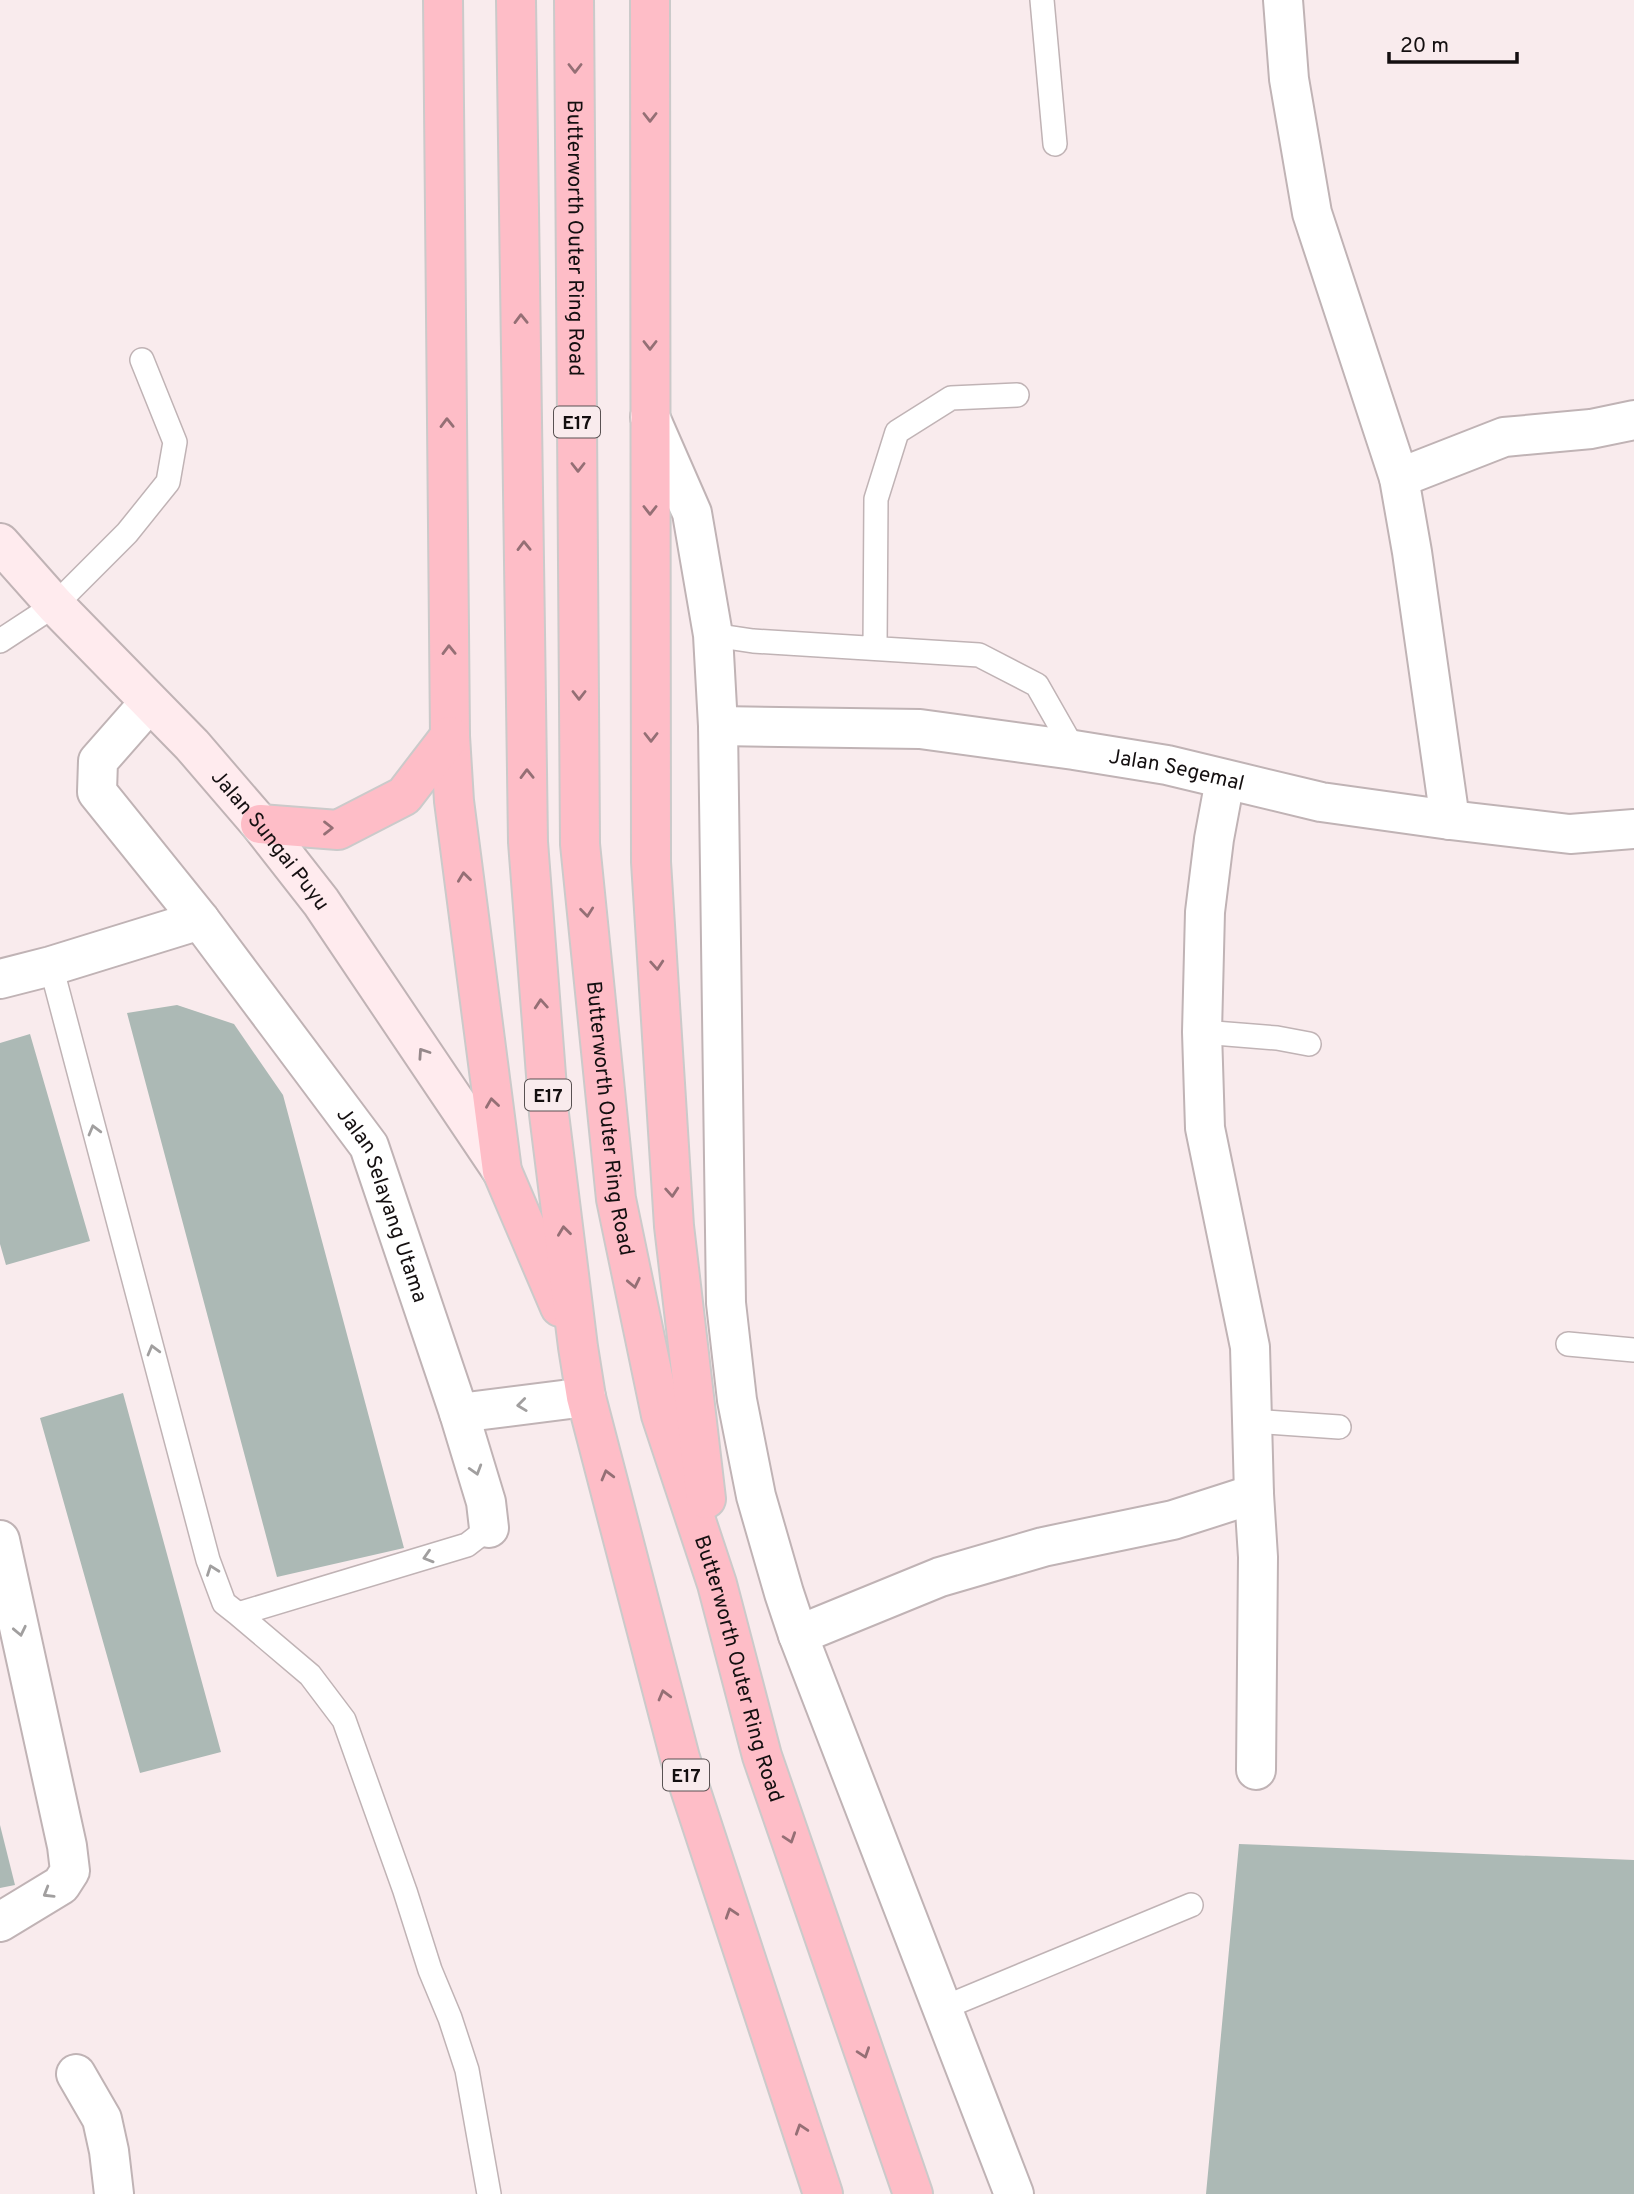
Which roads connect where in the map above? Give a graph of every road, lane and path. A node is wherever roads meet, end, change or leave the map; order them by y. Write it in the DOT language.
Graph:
graph roads {
  1 [pos="443,0"];
  2 [pos="516,0"];
  3 [pos="574,0"];
  4 [pos="650,0"];
  5 [pos="1042,0"];
  6 [pos="1283,0"];
  7 [pos="1055,145"];
  8 [pos="142,360"];
  9 [pos="1017,394"];
  10 [pos="650,417"];
  11 [pos="1634,420"];
  12 [pos="1399,478"];
  13 [pos="0,543"];
  14 [pos="55,605"];
  15 [pos="713,635"];
  16 [pos="0,641"];
  17 [pos="875,648"];
  18 [pos="149,703"];
  19 [pos="718,726"];
  20 [pos="450,736"];
  21 [pos="1074,750"];
  22 [pos="1225,780"];
  23 [pos="1450,820"];
  24 [pos="260,824"];
  25 [pos="1634,829"];
  26 [pos="200,920"];
  27 [pos="51,965"];
  28 [pos="0,979"];
  29 [pos="1202,1032"];
  30 [pos="1309,1044"];
  31 [pos="502,1171"];
  32 [pos="1568,1344"];
  33 [pos="578,1347"];
  34 [pos="1634,1350"];
  35 [pos="586,1397"];
  36 [pos="459,1413"];
  37 [pos="1251,1421"];
  38 [pos="1339,1427"];
  39 [pos="1254,1494"];
  40 [pos="489,1528"];
  41 [pos="0,1541"];
  42 [pos="716,1584"];
  43 [pos="238,1614"];
  44 [pos="798,1635"];
  45 [pos="1256,1770"];
  46 [pos="1191,1905"];
  47 [pos="0,1922"];
  48 [pos="943,2008"];
  49 [pos="76,2074"];
  50 [pos="114,2194"];
  51 [pos="489,2194"];
  52 [pos="823,2194"];
  53 [pos="913,2194"];
  54 [pos="1014,2194"];
  20 -- 1 [label="highway, one-way"];
  33 -- 2 [label="highway, E17, one-way"];
  3 -- 42 [label="highway, Butterworth Outer Ring Road / E17, one-way"];
  4 -- 10 [label="highway, one-way"];
  5 -- 7 [label="lane"];
  6 -- 12 [label="street"];
  8 -- 14 [label="lane"];
  9 -- 17 [label="lane"];
  10 -- 15 [label="street"];
  10 -- 42 [label="highway, one-way"];
  11 -- 12 [label="street"];
  12 -- 23 [label="street"];
  13 -- 14 [label="main road, Jalan Sungai Puyu"];
  14 -- 16 [label="lane"];
  14 -- 18 [label="main road, Jalan Sungai Puyu"];
  15 -- 17 [label="lane"];
  15 -- 19 [label="street"];
  17 -- 21 [label="lane"];
  18 -- 24 [label="main road, Jalan Sungai Puyu"];
  18 -- 26 [label="street, Jalan Selayang Utama"];
  19 -- 21 [label="street, Jalan Segemal"];
  19 -- 44 [label="street"];
  24 -- 20 [label="highway, one-way"];
  31 -- 20 [label="highway, one-way"];
  21 -- 22 [label="street, Jalan Segemal"];
  22 -- 23 [label="street, Jalan Segemal"];
  22 -- 29 [label="street"];
  23 -- 25 [label="street, Jalan Segemal"];
  31 -- 24 [label="main road, Jalan Sungai Puyu, one-way"];
  26 -- 27 [label="street"];
  26 -- 36 [label="street, Jalan Selayang Utama"];
  27 -- 28 [label="street"];
  43 -- 27 [label="lane, one-way"];
  29 -- 30 [label="lane"];
  29 -- 37 [label="street"];
  31 -- 33 [label="highway"];
  32 -- 34 [label="lane"];
  33 -- 35 [label="highway, E17"];
  35 -- 36 [label="street, one-way"];
  52 -- 35 [label="highway, E17, one-way"];
  36 -- 40 [label="street, Jalan Selayang Utama, one-way"];
  37 -- 38 [label="lane"];
  37 -- 39 [label="street"];
  39 -- 44 [label="street"];
  39 -- 45 [label="street"];
  40 -- 43 [label="lane, one-way"];
  41 -- 47 [label="street, one-way"];
  42 -- 53 [label="highway, Butterworth Outer Ring Road / E17, one-way"];
  43 -- 51 [label="lane"];
  44 -- 48 [label="street"];
  46 -- 48 [label="lane"];
  48 -- 54 [label="street"];
  49 -- 50 [label="street"];
}
